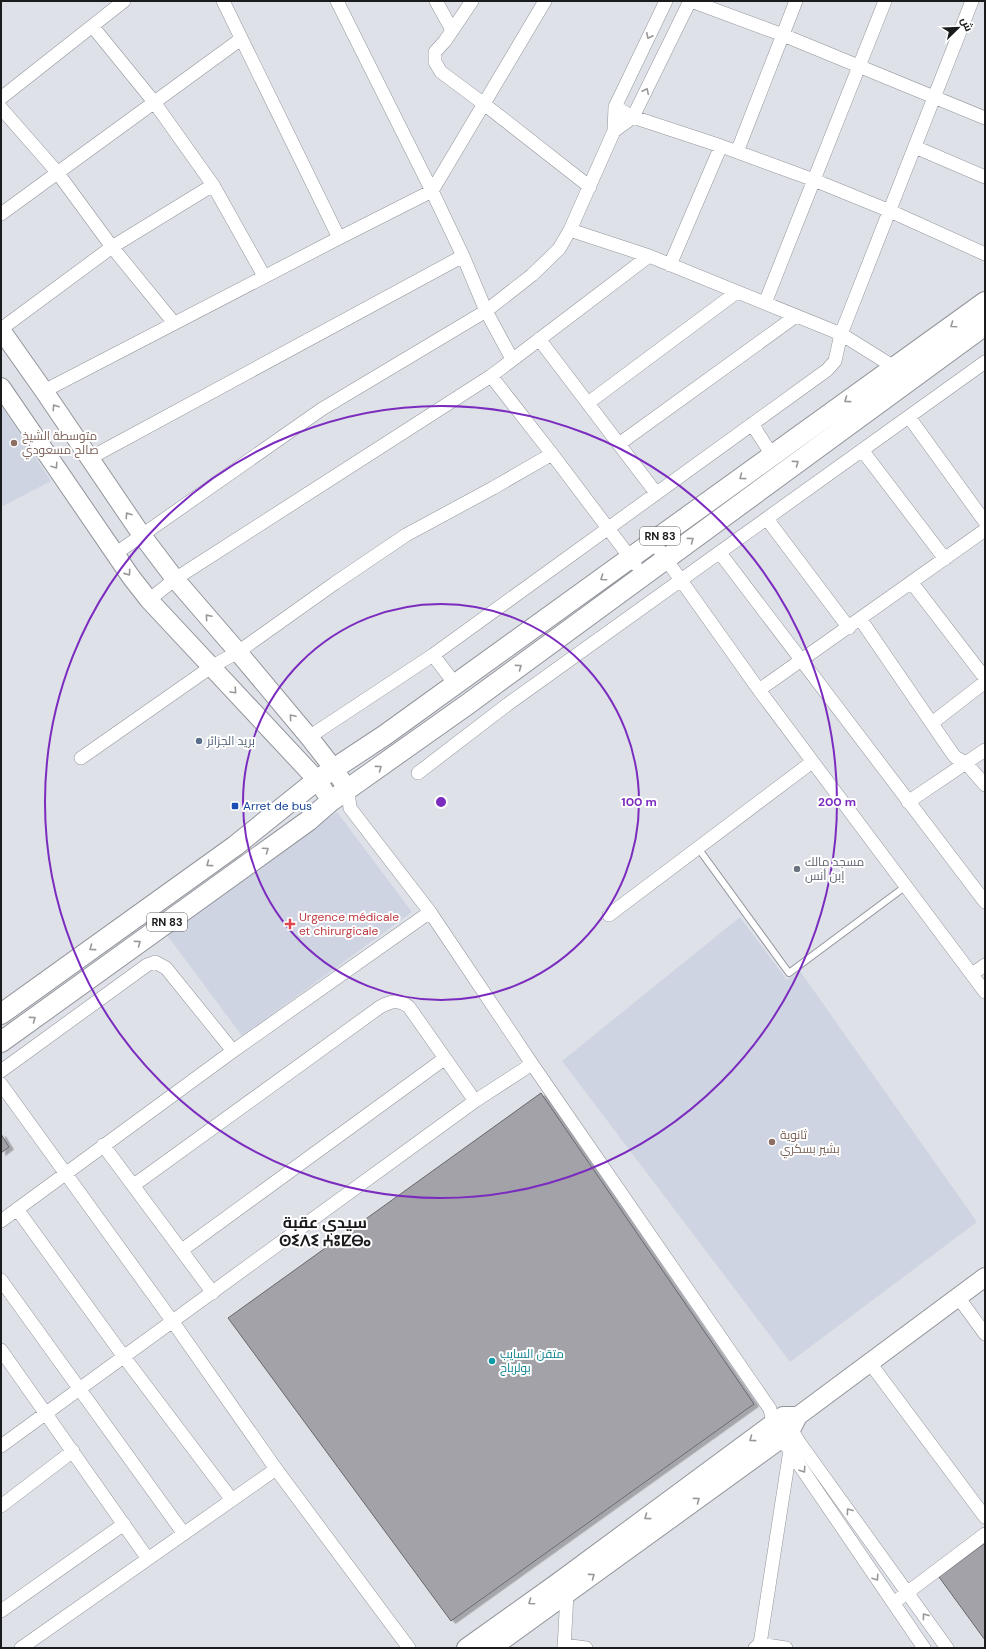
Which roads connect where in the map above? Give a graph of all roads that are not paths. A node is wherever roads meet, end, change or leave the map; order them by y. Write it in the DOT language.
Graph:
graph roads {
  1 [pos="124,1"];
  2 [pos="223,1"];
  3 [pos="338,1"];
  4 [pos="436,1"];
  5 [pos="472,1"];
  6 [pos="545,1"];
  7 [pos="666,1"];
  8 [pos="690,1"];
  9 [pos="796,1"];
  10 [pos="885,1"];
  11 [pos="972,1"];
  12 [pos="93,26"];
  13 [pos="452,30"];
  14 [pos="783,35"];
  15 [pos="241,38"];
  16 [pos="858,67"];
  17 [pos="934,97"];
  18 [pos="1,98"];
  19 [pos="154,102"];
  20 [pos="484,104"];
  21 [pos="615,107"];
  22 [pos="1,108"];
  23 [pos="633,117"];
  24 [pos="985,118"];
  25 [pos="614,132"];
  26 [pos="721,146"];
  27 [pos="915,147"];
  28 [pos="737,152"];
  29 [pos="57,172"];
  30 [pos="985,177"];
  31 [pos="814,180"];
  32 [pos="213,185"];
  33 [pos="590,187"];
  34 [pos="432,191"];
  35 [pos="890,211"];
  36 [pos="1,214"];
  37 [pos="570,230"];
  38 [pos="338,238"];
  39 [pos="112,247"];
  40 [pos="985,254"];
  41 [pos="463,256"];
  42 [pos="649,256"];
  43 [pos="670,265"];
  44 [pos="264,276"];
  45 [pos="737,292"];
  46 [pos="985,302"];
  47 [pos="765,303"];
  48 [pos="486,311"];
  49 [pos="796,316"];
  50 [pos="174,323"];
  51 [pos="985,325"];
  52 [pos="1,330"];
  53 [pos="841,334"];
  54 [pos="539,339"];
  55 [pos="512,359"];
  56 [pos="985,362"];
  57 [pos="894,367"];
  58 [pos="491,376"];
  59 [pos="1,388"];
  60 [pos="44,391"];
  61 [pos="588,403"];
  62 [pos="909,417"];
  63 [pos="752,424"];
  64 [pos="619,444"];
  65 [pos="862,450"];
  66 [pos="552,454"];
  67 [pos="772,455"];
  68 [pos="90,458"];
  69 [pos="656,493"];
  70 [pos="767,519"];
  71 [pos="985,522"];
  72 [pos="608,528"];
  73 [pos="985,530"];
  74 [pos="141,534"];
  75 [pos="653,541"];
  76 [pos="720,553"];
  77 [pos="115,554"];
  78 [pos="631,558"];
  79 [pos="666,558"];
  80 [pos="945,559"];
  81 [pos="644,575"];
  82 [pos="175,579"];
  83 [pos="681,581"];
  84 [pos="912,583"];
  85 [pos="149,600"];
  86 [pos="861,620"];
  87 [pos="849,628"];
  88 [pos="238,652"];
  89 [pos="433,655"];
  90 [pos="801,662"];
  91 [pos="211,667"];
  92 [pos="985,678"];
  93 [pos="985,682"];
  94 [pos="455,684"];
  95 [pos="494,685"];
  96 [pos="759,690"];
  97 [pos="508,704"];
  98 [pos="932,723"];
  99 [pos="309,737"];
  100 [pos="985,750"];
  101 [pos="81,758"];
  102 [pos="812,762"];
  103 [pos="966,763"];
  104 [pos="334,769"];
  105 [pos="418,772"];
  106 [pos="317,780"];
  107 [pos="985,785"];
  108 [pos="349,799"];
  109 [pos="331,801"];
  110 [pos="908,802"];
  111 [pos="235,846"];
  112 [pos="698,848"];
  113 [pos="249,862"];
  114 [pos="906,886"];
  115 [pos="985,902"];
  116 [pos="430,912"];
  117 [pos="609,915"];
  118 [pos="985,965"];
  119 [pos="972,974"];
  120 [pos="985,992"];
  121 [pos="1,1014"];
  122 [pos="1,1042"];
  123 [pos="233,1051"];
  124 [pos="444,1059"];
  125 [pos="532,1064"];
  126 [pos="1,1071"];
  127 [pos="1,1084"];
  128 [pos="475,1101"];
  129 [pos="103,1145"];
  130 [pos="65,1173"];
  131 [pos="134,1185"];
  132 [pos="17,1209"];
  133 [pos="1,1221"];
  134 [pos="182,1250"];
  135 [pos="985,1277"];
  136 [pos="1,1280"];
  137 [pos="213,1293"];
  138 [pos="958,1297"];
  139 [pos="173,1322"];
  140 [pos="985,1334"];
  141 [pos="1,1350"];
  142 [pos="124,1357"];
  143 [pos="870,1363"];
  144 [pos="79,1389"];
  145 [pos="47,1413"];
  146 [pos="784,1426"];
  147 [pos="2,1443"];
  148 [pos="73,1451"];
  149 [pos="276,1469"];
  150 [pos="232,1500"];
  151 [pos="1,1506"];
  152 [pos="985,1517"];
  153 [pos="124,1524"];
  154 [pos="184,1534"];
  155 [pos="985,1534"];
  156 [pos="148,1559"];
  157 [pos="562,1589"];
  158 [pos="908,1593"];
  159 [pos="892,1603"];
  160 [pos="1,1611"];
  161 [pos="757,1646"];
  162 [pos="564,1647"];
  163 [pos="21,1648"];
  164 [pos="409,1648"];
  165 [pos="466,1648"];
  166 [pos="492,1648"];
  167 [pos="586,1648"];
  168 [pos="786,1648"];
  169 [pos="924,1648"];
  170 [pos="947,1648"];
  1 -- 12 [label="street"];
  2 -- 15 [label="street"];
  3 -- 34 [label="street"];
  4 -- 13 [label="street"];
  5 -- 13 [label="street"];
  6 -- 20 [label="street"];
  7 -- 21 [label="street, one-way"];
  8 -- 14 [label="street"];
  23 -- 8 [label="street, one-way"];
  9 -- 14 [label="street"];
  10 -- 16 [label="street"];
  11 -- 17 [label="street"];
  12 -- 18 [label="street"];
  12 -- 19 [label="street"];
  13 -- 20 [label="street"];
  14 -- 16 [label="street"];
  14 -- 28 [label="street"];
  15 -- 19 [label="street"];
  15 -- 38 [label="street"];
  16 -- 17 [label="street"];
  16 -- 31 [label="street"];
  17 -- 24 [label="street"];
  17 -- 27 [label="street"];
  19 -- 29 [label="street"];
  19 -- 32 [label="street"];
  20 -- 33 [label="street"];
  20 -- 34 [label="street"];
  21 -- 23 [label="street"];
  21 -- 25 [label="street"];
  22 -- 29 [label="street"];
  23 -- 25 [label="street"];
  23 -- 26 [label="street"];
  25 -- 33 [label="street"];
  26 -- 28 [label="street"];
  26 -- 43 [label="street"];
  27 -- 30 [label="street"];
  27 -- 35 [label="street"];
  28 -- 31 [label="street"];
  29 -- 36 [label="street"];
  29 -- 39 [label="street"];
  31 -- 35 [label="street"];
  31 -- 47 [label="street"];
  32 -- 39 [label="street"];
  32 -- 44 [label="street"];
  33 -- 37 [label="street"];
  34 -- 38 [label="street"];
  34 -- 41 [label="street"];
  35 -- 40 [label="street"];
  35 -- 53 [label="street"];
  37 -- 42 [label="street"];
  37 -- 48 [label="street"];
  38 -- 44 [label="street"];
  39 -- 50 [label="street"];
  39 -- 52 [label="street"];
  41 -- 48 [label="street"];
  41 -- 68 [label="street"];
  42 -- 43 [label="street"];
  42 -- 54 [label="street"];
  43 -- 45 [label="street"];
  44 -- 50 [label="street"];
  45 -- 47 [label="street"];
  45 -- 61 [label="street"];
  46 -- 57 [label="main road, RN 83, one-way"];
  47 -- 49 [label="street"];
  48 -- 55 [label="street"];
  48 -- 74 [label="street"];
  49 -- 53 [label="street"];
  49 -- 64 [label="street"];
  50 -- 60 [label="street"];
  79 -- 51 [label="main road, RN 83, one-way"];
  52 -- 60 [label="main road"];
  53 -- 57 [label="street"];
  53 -- 63 [label="street"];
  54 -- 55 [label="street"];
  54 -- 61 [label="street"];
  55 -- 58 [label="street"];
  56 -- 62 [label="street"];
  57 -- 67 [label="main road, RN 83, one-way"];
  58 -- 66 [label="street"];
  58 -- 82 [label="street"];
  59 -- 77 [label="main road, one-way"];
  68 -- 60 [label="main road, one-way"];
  61 -- 64 [label="street"];
  62 -- 65 [label="street"];
  62 -- 71 [label="street"];
  63 -- 67 [label="street"];
  63 -- 69 [label="street"];
  64 -- 69 [label="street"];
  65 -- 70 [label="street"];
  65 -- 80 [label="street"];
  66 -- 72 [label="street"];
  66 -- 88 [label="street"];
  67 -- 75 [label="main road, RN 83, one-way"];
  74 -- 68 [label="main road, one-way"];
  69 -- 72 [label="street"];
  70 -- 76 [label="street"];
  70 -- 87 [label="street"];
  72 -- 78 [label="street"];
  72 -- 89 [label="street"];
  73 -- 80 [label="street"];
  74 -- 77 [label="street"];
  74 -- 82 [label="main road"];
  75 -- 78 [label="main road, RN 83"];
  75 -- 79 [label="street"];
  76 -- 83 [label="street"];
  76 -- 90 [label="street"];
  77 -- 85 [label="main road, one-way"];
  78 -- 81 [label="street"];
  78 -- 94 [label="main road, RN 83, one-way"];
  79 -- 81 [label="main road, RN 83"];
  79 -- 83 [label="street"];
  80 -- 84 [label="street"];
  95 -- 81 [label="main road, RN 83, one-way"];
  82 -- 85 [label="street"];
  88 -- 82 [label="main road, one-way"];
  83 -- 96 [label="street"];
  83 -- 97 [label="street"];
  84 -- 86 [label="street"];
  84 -- 92 [label="street"];
  85 -- 91 [label="main road"];
  86 -- 87 [label="street"];
  86 -- 98 [label="street"];
  87 -- 90 [label="street"];
  88 -- 91 [label="street"];
  99 -- 88 [label="main road, one-way"];
  89 -- 94 [label="street"];
  89 -- 99 [label="street"];
  90 -- 96 [label="street"];
  90 -- 110 [label="street"];
  91 -- 101 [label="street"];
  91 -- 106 [label="main road, one-way"];
  93 -- 98 [label="street"];
  94 -- 104 [label="main road, RN 83"];
  95 -- 97 [label="street"];
  108 -- 95 [label="main road, RN 83, one-way"];
  96 -- 102 [label="street"];
  97 -- 105 [label="street"];
  98 -- 103 [label="street"];
  99 -- 104 [label="main road"];
  100 -- 103 [label="street"];
  102 -- 112 [label="street"];
  102 -- 114 [label="street"];
  103 -- 107 [label="street"];
  103 -- 110 [label="street"];
  104 -- 106 [label="main road, RN 83"];
  104 -- 108 [label="main road"];
  106 -- 109 [label="main road"];
  106 -- 111 [label="main road, RN 83"];
  108 -- 109 [label="main road, RN 83"];
  108 -- 116 [label="street"];
  113 -- 109 [label="main road, RN 83, one-way"];
  110 -- 115 [label="street"];
  111 -- 113 [label="main road"];
  111 -- 121 [label="main road, RN 83, one-way"];
  112 -- 114 [label="lane"];
  112 -- 117 [label="street"];
  122 -- 113 [label="main road, RN 83, one-way"];
  114 -- 119 [label="street"];
  116 -- 123 [label="street"];
  116 -- 125 [label="street"];
  118 -- 119 [label="street"];
  119 -- 120 [label="street"];
  123 -- 126 [label="street"];
  123 -- 129 [label="street"];
  124 -- 128 [label="street"];
  124 -- 131 [label="street"];
  124 -- 134 [label="street"];
  125 -- 128 [label="street"];
  125 -- 146 [label="street"];
  127 -- 130 [label="street"];
  128 -- 137 [label="street"];
  129 -- 130 [label="street"];
  129 -- 131 [label="street"];
  130 -- 132 [label="street"];
  130 -- 139 [label="street"];
  131 -- 134 [label="street"];
  132 -- 133 [label="street"];
  132 -- 142 [label="street"];
  134 -- 137 [label="street"];
  135 -- 138 [label="main road"];
  136 -- 144 [label="street"];
  137 -- 139 [label="street"];
  138 -- 140 [label="street"];
  138 -- 143 [label="main road"];
  139 -- 142 [label="street"];
  139 -- 149 [label="street"];
  141 -- 145 [label="street"];
  142 -- 144 [label="street"];
  142 -- 150 [label="street"];
  143 -- 146 [label="main road"];
  143 -- 152 [label="street"];
  144 -- 145 [label="street"];
  144 -- 154 [label="street"];
  145 -- 147 [label="street"];
  145 -- 148 [label="street"];
  146 -- 157 [label="main road"];
  158 -- 146 [label="street, one-way"];
  146 -- 159 [label="street, one-way"];
  146 -- 161 [label="street"];
  148 -- 151 [label="street"];
  148 -- 153 [label="street"];
  149 -- 150 [label="street"];
  149 -- 164 [label="street"];
  150 -- 154 [label="street"];
  153 -- 156 [label="street"];
  153 -- 160 [label="street"];
  154 -- 156 [label="street"];
  155 -- 158 [label="street"];
  156 -- 163 [label="street"];
  157 -- 162 [label="street"];
  157 -- 165 [label="main road, one-way"];
  157 -- 166 [label="main road"];
  158 -- 159 [label="street"];
  170 -- 158 [label="street, one-way"];
  159 -- 169 [label="street"];
  161 -- 168 [label="street"];
  162 -- 167 [label="street"];
}
